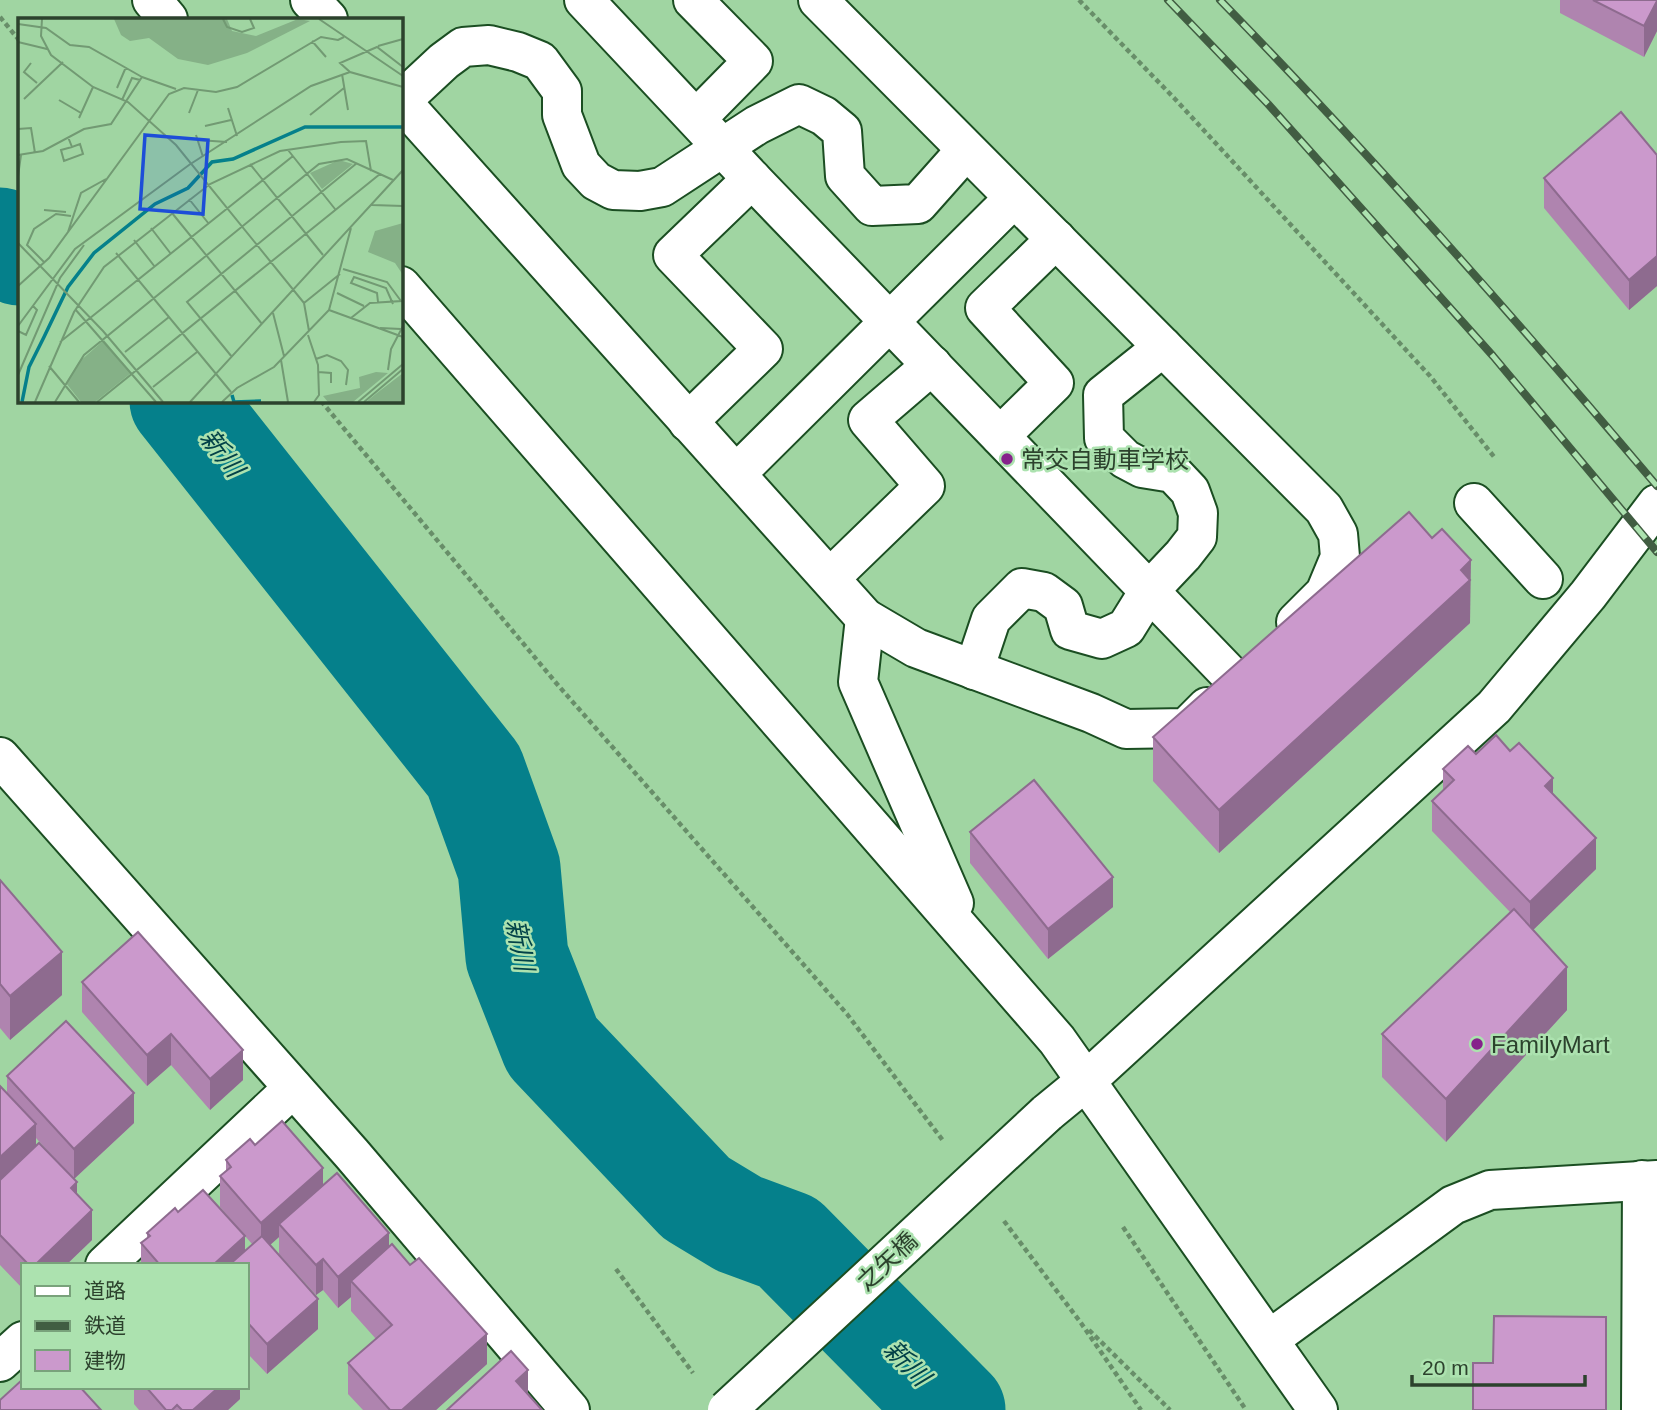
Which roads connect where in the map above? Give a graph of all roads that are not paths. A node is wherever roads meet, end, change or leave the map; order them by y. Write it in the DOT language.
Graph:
graph roads {
  1 [pos="152,0"];
  2 [pos="310,0"];
  3 [pos="584,0"];
  4 [pos="693,0"];
  5 [pos="818,0"];
  6 [pos="167,18"];
  7 [pos="327,18"];
  8 [pos="402,100"];
  9 [pos="402,102"];
  10 [pos="697,118"];
  11 [pos="722,147"];
  12 [pos="966,150"];
  13 [pos="752,179"];
  14 [pos="1014,198"];
  15 [pos="1056,239"];
  16 [pos="402,287"];
  17 [pos="890,321"];
  18 [pos="1163,347"];
  19 [pos="932,365"];
  20 [pos="688,422"];
  21 [pos="1000,436"];
  22 [pos="736,474"];
  23 [pos="1474,503"];
  24 [pos="1657,504"];
  25 [pos="830,578"];
  26 [pos="1543,579"];
  27 [pos="1149,591"];
  28 [pos="865,618"];
  29 [pos="1255,661"];
  30 [pos="974,670"];
  31 [pos="0,757"];
  32 [pos="968,937"];
  33 [pos="1086,1082"];
  34 [pos="293,1088"];
  35 [pos="1649,1180"];
  36 [pos="106,1263"];
  37 [pos="1270,1339"];
  38 [pos="21,1343"];
  39 [pos="0,1362"];
  40 [pos="570,1410"];
  41 [pos="727,1410"];
  42 [pos="1318,1410"];
  43 [pos="1641,1410"];
  1 -- 6 [label="street"];
  2 -- 7 [label="street"];
  3 -- 10 [label="street"];
  4 -- 10 [label="street"];
  5 -- 12 [label="street"];
  8 -- 11 [label="street"];
  9 -- 20 [label="street"];
  10 -- 11 [label="street"];
  11 -- 12 [label="street"];
  11 -- 13 [label="street"];
  12 -- 14 [label="street"];
  13 -- 17 [label="street"];
  13 -- 20 [label="street"];
  14 -- 15 [label="street"];
  14 -- 17 [label="street"];
  15 -- 18 [label="street"];
  15 -- 21 [label="street"];
  16 -- 32 [label="street"];
  17 -- 19 [label="street"];
  17 -- 22 [label="street"];
  18 -- 27 [label="street"];
  18 -- 29 [label="street"];
  19 -- 21 [label="street"];
  19 -- 25 [label="street"];
  20 -- 22 [label="street"];
  21 -- 27 [label="street"];
  22 -- 25 [label="street"];
  23 -- 26 [label="street"];
  24 -- 33 [label="street, 之矢橋"];
  25 -- 28 [label="street"];
  27 -- 29 [label="street"];
  27 -- 30 [label="street"];
  28 -- 30 [label="street"];
  28 -- 32 [label="street"];
  29 -- 30 [label="street"];
  31 -- 34 [label="street"];
  32 -- 33 [label="street"];
  33 -- 37 [label="street"];
  33 -- 41 [label="street, 之矢橋, bridge"];
  34 -- 36 [label="street"];
  34 -- 40 [label="street"];
  35 -- 37 [label="street"];
  35 -- 43 [label="street"];
  37 -- 42 [label="street"];
  38 -- 39 [label="street"];
}
